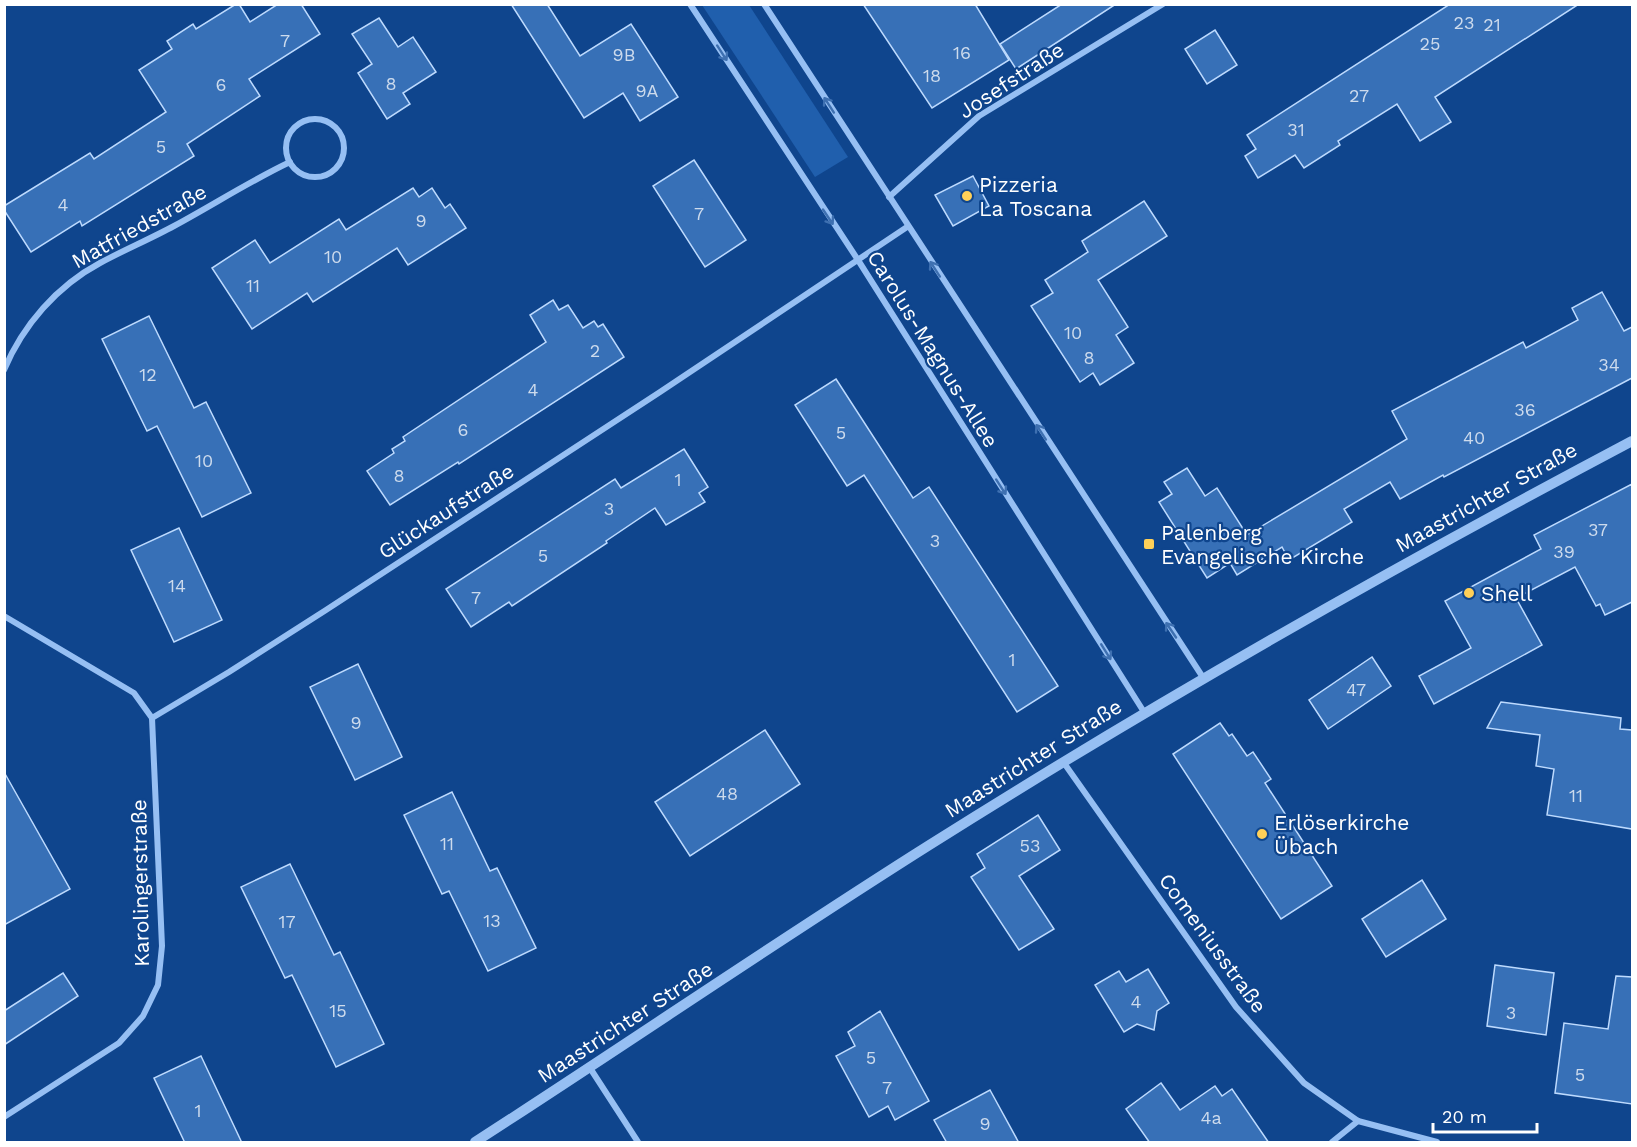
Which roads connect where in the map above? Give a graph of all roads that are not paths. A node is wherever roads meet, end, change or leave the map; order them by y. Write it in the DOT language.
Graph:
graph roads {
  1 [pos="690,4"];
  2 [pos="764,4"];
  3 [pos="1163,4"];
  4 [pos="290,162"];
  5 [pos="889,197"];
  6 [pos="908,227"];
  7 [pos="858,260"];
  8 [pos="4,370"];
  9 [pos="1632,441"];
  10 [pos="4,616"];
  11 [pos="1204,679"];
  12 [pos="1144,712"];
  13 [pos="152,718"];
  14 [pos="1064,763"];
  15 [pos="590,1068"];
  16 [pos="4,1117"];
  17 [pos="1358,1121"];
  18 [pos="475,1143"];
  19 [pos="638,1143"];
  20 [pos="1332,1143"];
  21 [pos="1437,1143"];
  1 -- 7 [label="street, Carolus-Magnus-Allee, one-way"];
  5 -- 2 [label="street, Carolus-Magnus-Allee, one-way"];
  3 -- 5 [label="street, Josefstraße"];
  4 -- 4 [label="street"];
  4 -- 8 [label="street, Matfriedstraße"];
  5 -- 6 [label="street, Carolus-Magnus-Allee"];
  6 -- 7 [label="street, Glückaufstraße"];
  11 -- 6 [label="street, Carolus-Magnus-Allee, one-way"];
  7 -- 12 [label="street, Carolus-Magnus-Allee, one-way"];
  7 -- 13 [label="street, Glückaufstraße"];
  9 -- 11 [label="street, Maastrichter Straße"];
  10 -- 13 [label="street"];
  11 -- 12 [label="street, Maastrichter Straße"];
  12 -- 14 [label="street, Maastrichter Straße"];
  13 -- 16 [label="street, Karolingerstraße"];
  14 -- 15 [label="street, Maastrichter Straße"];
  14 -- 17 [label="street, Comeniusstraße"];
  15 -- 18 [label="street, Maastrichter Straße"];
  15 -- 19 [label="street"];
  17 -- 20 [label="street"];
  17 -- 21 [label="street, Comeniusstraße"];
}
